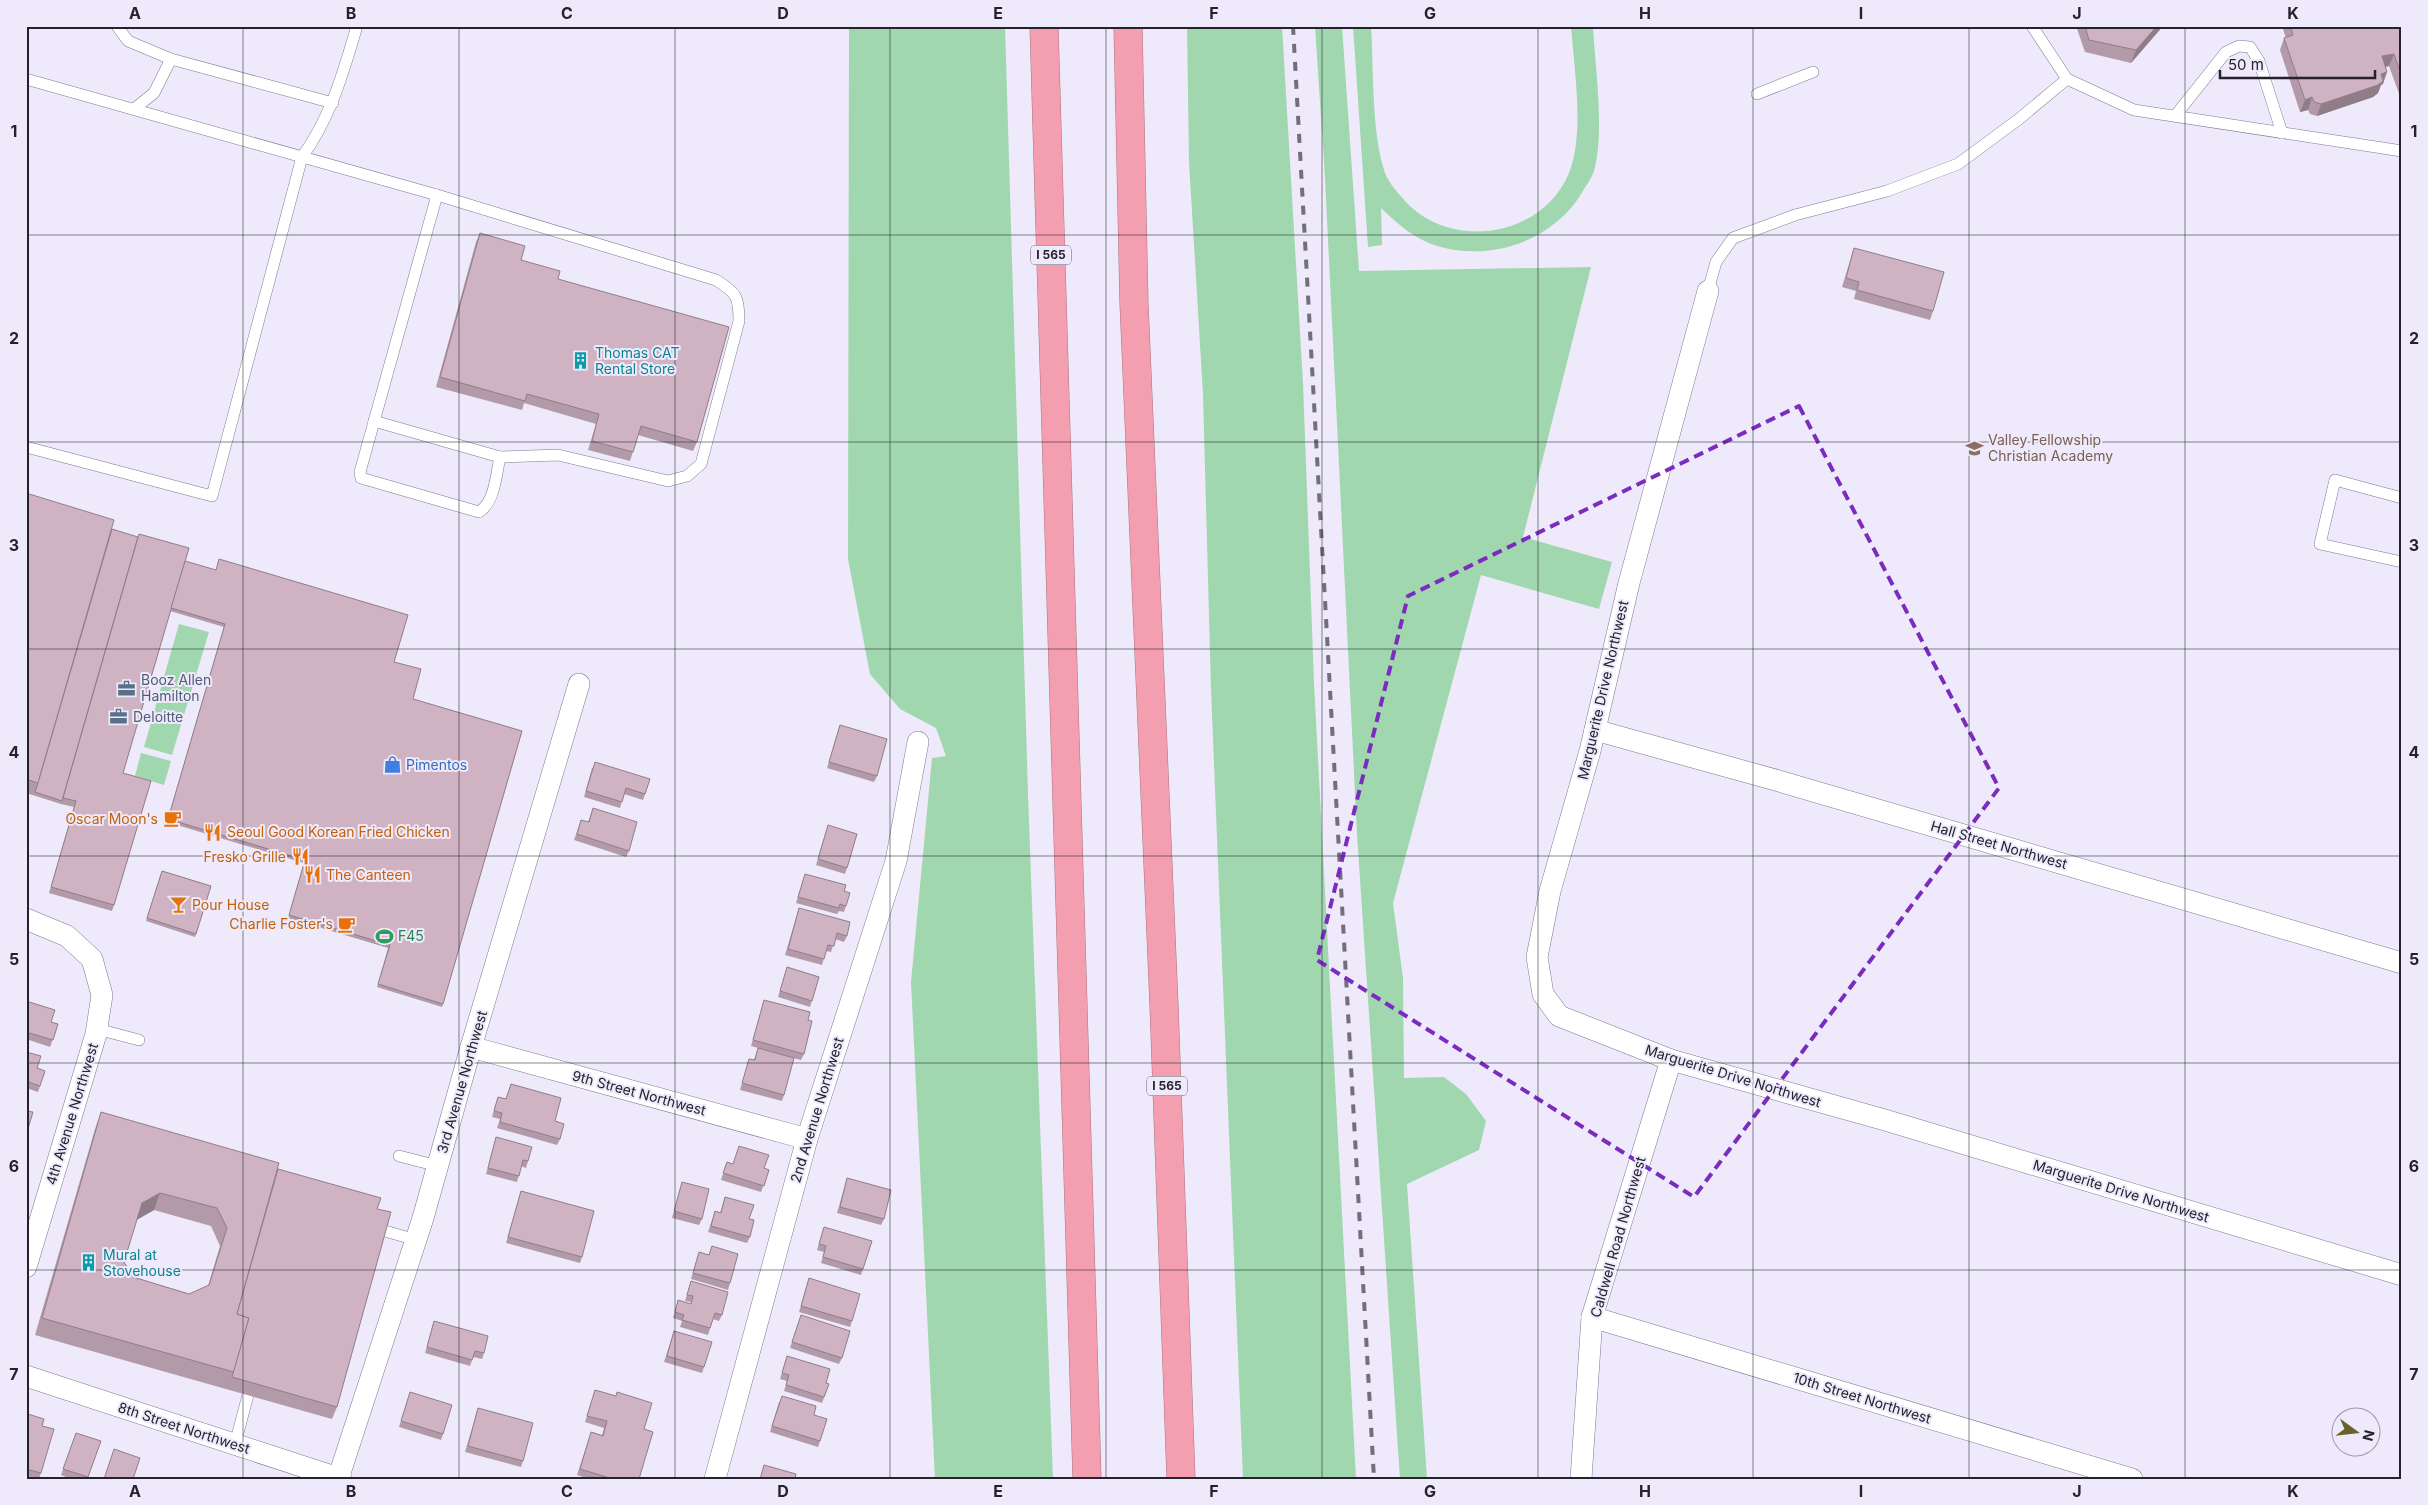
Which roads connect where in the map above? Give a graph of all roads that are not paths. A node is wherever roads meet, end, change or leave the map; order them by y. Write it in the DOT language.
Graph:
graph roads {
  1 [pos="117,26"];
  2 [pos="357,26"];
  3 [pos="1044,26"];
  4 [pos="1128,26"];
  5 [pos="2032,26"];
  6 [pos="171,59"];
  7 [pos="1813,72"];
  8 [pos="26,79"];
  9 [pos="2067,79"];
  10 [pos="1757,94"];
  11 [pos="333,103"];
  12 [pos="134,109"];
  13 [pos="2175,116"];
  14 [pos="2282,133"];
  15 [pos="2402,151"];
  16 [pos="302,157"];
  17 [pos="437,195"];
  18 [pos="1708,291"];
  19 [pos="374,421"];
  20 [pos="26,447"];
  21 [pos="500,458"];
  22 [pos="2402,498"];
  23 [pos="2402,562"];
  24 [pos="579,684"];
  25 [pos="1595,730"];
  26 [pos="918,742"];
  27 [pos="26,919"];
  28 [pos="2402,963"];
  29 [pos="97,1029"];
  30 [pos="139,1040"];
  31 [pos="471,1047"];
  32 [pos="1671,1060"];
  33 [pos="807,1139"];
  34 [pos="399,1156"];
  35 [pos="438,1166"];
  36 [pos="385,1231"];
  37 [pos="416,1240"];
  38 [pos="26,1267"];
  39 [pos="2402,1275"];
  40 [pos="1592,1317"];
  41 [pos="26,1376"];
  42 [pos="248,1395"];
  43 [pos="235,1444"];
  44 [pos="339,1478"];
  45 [pos="715,1479"];
  46 [pos="1087,1479"];
  47 [pos="1181,1479"];
  48 [pos="1581,1479"];
  49 [pos="2132,1479"];
  1 -- 6 [label="lane"];
  2 -- 11 [label="lane"];
  3 -- 46 [label="highway, I 565"];
  4 -- 47 [label="highway, I 565"];
  5 -- 9 [label="lane"];
  6 -- 11 [label="lane"];
  6 -- 12 [label="lane"];
  7 -- 10 [label="lane"];
  8 -- 12 [label="lane"];
  9 -- 13 [label="lane"];
  9 -- 18 [label="lane"];
  11 -- 16 [label="lane"];
  12 -- 16 [label="lane"];
  13 -- 14 [label="lane"];
  13 -- 14 [label="lane"];
  14 -- 15 [label="lane"];
  16 -- 17 [label="lane"];
  16 -- 20 [label="lane"];
  17 -- 19 [label="lane"];
  17 -- 21 [label="lane"];
  18 -- 25 [label="street, Marguerite Drive Northwest"];
  19 -- 21 [label="lane"];
  19 -- 21 [label="lane"];
  22 -- 23 [label="lane"];
  24 -- 31 [label="street, 3rd Avenue Northwest"];
  25 -- 28 [label="street, Hall Street Northwest"];
  25 -- 32 [label="street, Marguerite Drive Northwest"];
  26 -- 33 [label="street, 2nd Avenue Northwest"];
  27 -- 29 [label="street, 4th Avenue Northwest"];
  29 -- 30 [label="lane"];
  29 -- 38 [label="street, 4th Avenue Northwest"];
  31 -- 33 [label="street, 9th Street Northwest"];
  31 -- 35 [label="street, 3rd Avenue Northwest"];
  32 -- 39 [label="street, Marguerite Drive Northwest"];
  32 -- 40 [label="street, Caldwell Road Northwest"];
  33 -- 45 [label="street, 2nd Avenue Northwest"];
  34 -- 35 [label="lane"];
  35 -- 37 [label="street, 3rd Avenue Northwest"];
  36 -- 37 [label="lane"];
  37 -- 44 [label="street, 3rd Avenue Northwest"];
  40 -- 48 [label="street, Caldwell Road Northwest"];
  40 -- 49 [label="street, 10th Street Northwest"];
  41 -- 43 [label="street, 8th Street Northwest"];
  42 -- 43 [label="lane"];
  43 -- 44 [label="street, 8th Street Northwest"];
}
